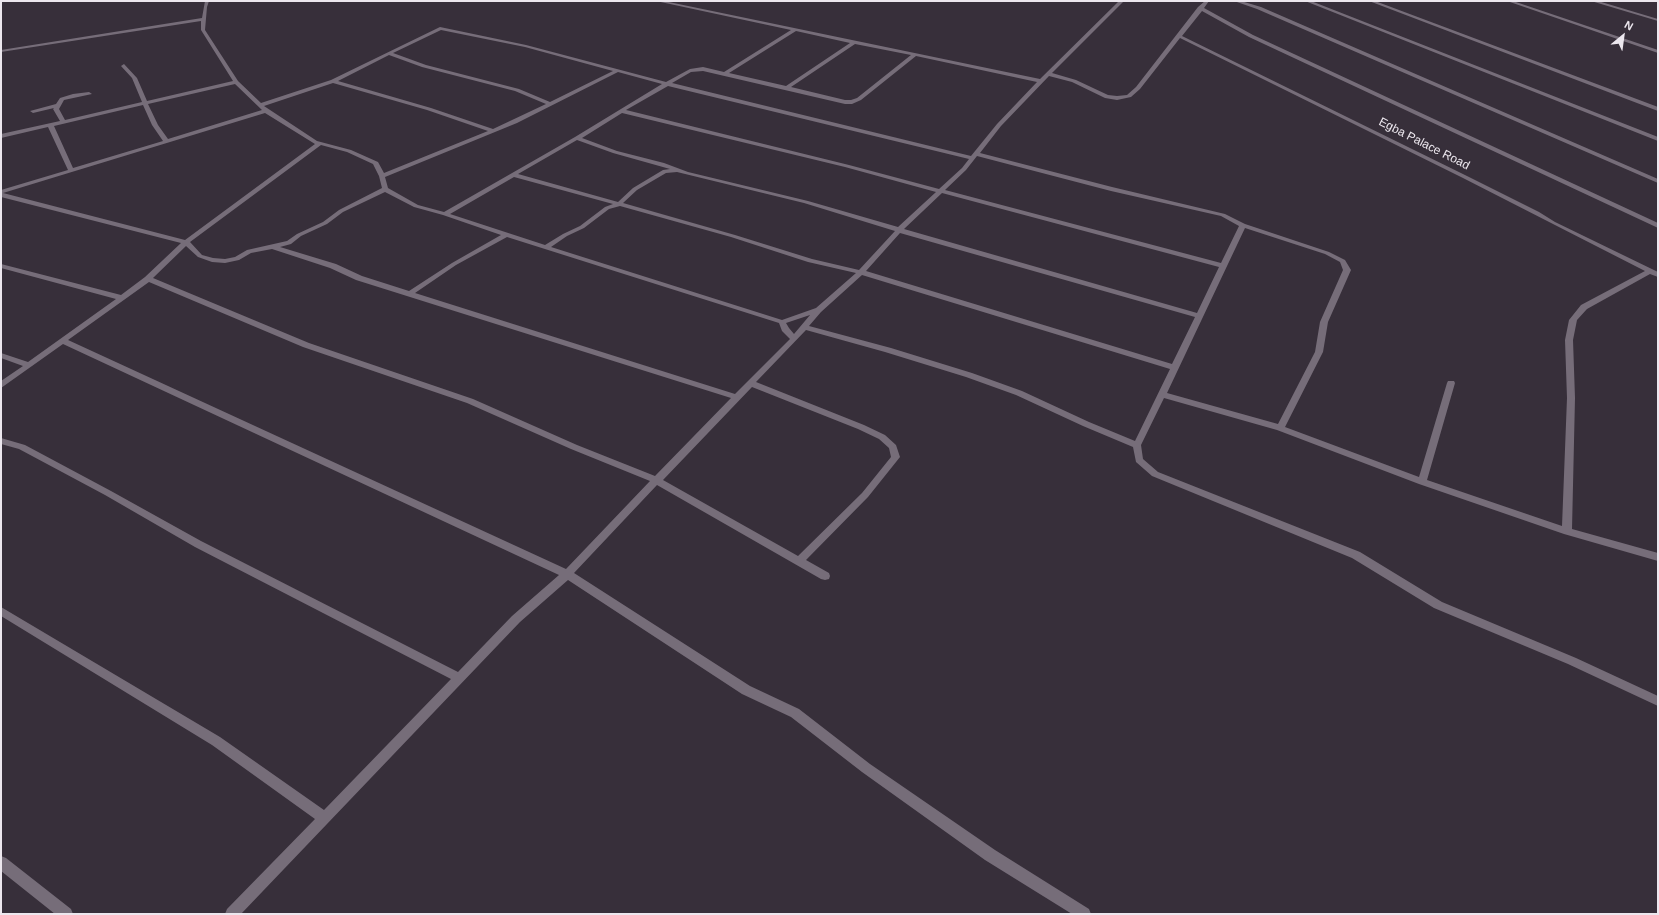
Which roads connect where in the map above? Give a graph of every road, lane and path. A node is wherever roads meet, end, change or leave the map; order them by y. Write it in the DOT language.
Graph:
graph roads {
  1 [pos="207,1"];
  2 [pos="658,1"];
  3 [pos="1122,1"];
  4 [pos="1207,1"];
  5 [pos="1236,1"];
  6 [pos="1307,1"];
  7 [pos="1372,1"];
  8 [pos="1509,1"];
  9 [pos="1593,1"];
  10 [pos="1200,8"];
  11 [pos="204,20"];
  12 [pos="1658,20"];
  13 [pos="795,30"];
  14 [pos="1179,36"];
  15 [pos="854,42"];
  16 [pos="1,51"];
  17 [pos="1658,52"];
  18 [pos="390,54"];
  19 [pos="915,55"];
  20 [pos="124,66"];
  21 [pos="618,70"];
  22 [pos="724,74"];
  23 [pos="1049,74"];
  24 [pos="333,81"];
  25 [pos="1041,81"];
  26 [pos="236,82"];
  27 [pos="668,84"];
  28 [pos="788,88"];
  29 [pos="89,94"];
  30 [pos="144,103"];
  31 [pos="550,104"];
  32 [pos="58,105"];
  33 [pos="260,105"];
  34 [pos="1658,109"];
  35 [pos="622,110"];
  36 [pos="32,111"];
  37 [pos="266,111"];
  38 [pos="63,121"];
  39 [pos="50,124"];
  40 [pos="494,131"];
  41 [pos="1,136"];
  42 [pos="577,138"];
  43 [pos="1658,139"];
  44 [pos="166,141"];
  45 [pos="319,144"];
  46 [pos="974,156"];
  47 [pos="71,170"];
  48 [pos="514,175"];
  49 [pos="382,176"];
  50 [pos="1658,181"];
  51 [pos="385,189"];
  52 [pos="940,190"];
  53 [pos="1,194"];
  54 [pos="788,200"];
  55 [pos="618,205"];
  56 [pos="445,214"];
  57 [pos="1243,225"];
  58 [pos="1658,226"];
  59 [pos="899,230"];
  60 [pos="506,235"];
  61 [pos="186,242"];
  62 [pos="274,246"];
  63 [pos="546,248"];
  64 [pos="1,266"];
  65 [pos="1224,266"];
  66 [pos="861,272"];
  67 [pos="1654,273"];
  68 [pos="148,279"];
  69 [pos="411,293"];
  70 [pos="122,298"];
  71 [pos="819,310"];
  72 [pos="1199,316"];
  73 [pos="782,322"];
  74 [pos="805,327"];
  75 [pos="794,339"];
  76 [pos="63,341"];
  77 [pos="1,355"];
  78 [pos="29,365"];
  79 [pos="1174,367"];
  80 [pos="750,383"];
  81 [pos="1451,383"];
  82 [pos="1,385"];
  83 [pos="1162,394"];
  84 [pos="736,397"];
  85 [pos="1280,428"];
  86 [pos="1,441"];
  87 [pos="1137,445"];
  88 [pos="656,480"];
  89 [pos="1422,482"];
  90 [pos="1567,531"];
  91 [pos="1658,557"];
  92 [pos="799,561"];
  93 [pos="567,574"];
  94 [pos="826,576"];
  95 [pos="1,612"];
  96 [pos="459,678"];
  97 [pos="1658,701"];
  98 [pos="324,818"];
  99 [pos="1,863"];
  100 [pos="66,914"];
  101 [pos="232,914"];
  102 [pos="1084,914"];
  1 -- 11 [label="street"];
  2 -- 13 [label="street"];
  3 -- 23 [label="street"];
  4 -- 10 [label="street"];
  5 -- 50 [label="street"];
  6 -- 43 [label="street"];
  7 -- 34 [label="street"];
  8 -- 17 [label="street"];
  9 -- 12 [label="street"];
  10 -- 14 [label="street"];
  10 -- 58 [label="street"];
  11 -- 16 [label="street"];
  11 -- 26 [label="street"];
  13 -- 15 [label="street"];
  13 -- 22 [label="street"];
  14 -- 23 [label="street"];
  14 -- 67 [label="street, Egba Palace Road"];
  15 -- 19 [label="street"];
  15 -- 28 [label="street"];
  18 -- 21 [label="street"];
  18 -- 24 [label="street"];
  18 -- 31 [label="street"];
  19 -- 25 [label="street"];
  19 -- 28 [label="street"];
  20 -- 30 [label="street"];
  21 -- 27 [label="street"];
  21 -- 31 [label="street"];
  22 -- 27 [label="street"];
  22 -- 28 [label="street"];
  23 -- 25 [label="street"];
  24 -- 33 [label="street"];
  24 -- 40 [label="street"];
  25 -- 46 [label="street"];
  26 -- 30 [label="street"];
  26 -- 33 [label="street"];
  27 -- 35 [label="street"];
  27 -- 46 [label="street"];
  29 -- 32 [label="street"];
  30 -- 38 [label="street"];
  30 -- 44 [label="street"];
  31 -- 40 [label="street"];
  32 -- 36 [label="street"];
  32 -- 38 [label="street"];
  33 -- 37 [label="street"];
  35 -- 42 [label="street"];
  35 -- 52 [label="street"];
  37 -- 44 [label="street"];
  37 -- 45 [label="street"];
  38 -- 39 [label="street"];
  39 -- 41 [label="street"];
  39 -- 47 [label="street"];
  40 -- 49 [label="street"];
  42 -- 48 [label="street"];
  42 -- 59 [label="street"];
  44 -- 47 [label="street"];
  45 -- 49 [label="street"];
  45 -- 61 [label="street"];
  46 -- 52 [label="street"];
  46 -- 57 [label="street"];
  47 -- 53 [label="street"];
  48 -- 55 [label="street"];
  48 -- 56 [label="street"];
  49 -- 51 [label="street"];
  51 -- 56 [label="street"];
  51 -- 62 [label="street"];
  52 -- 59 [label="street"];
  52 -- 65 [label="street"];
  53 -- 61 [label="street"];
  54 -- 55 [label="street"];
  55 -- 63 [label="street"];
  55 -- 66 [label="street"];
  56 -- 60 [label="street"];
  57 -- 65 [label="street"];
  57 -- 85 [label="street"];
  59 -- 66 [label="street"];
  59 -- 72 [label="street"];
  60 -- 63 [label="street"];
  60 -- 69 [label="street"];
  61 -- 62 [label="street"];
  61 -- 68 [label="street"];
  62 -- 69 [label="street"];
  63 -- 73 [label="street"];
  64 -- 70 [label="street"];
  65 -- 72 [label="street"];
  66 -- 71 [label="street"];
  66 -- 79 [label="street"];
  67 -- 90 [label="street"];
  68 -- 70 [label="street"];
  68 -- 88 [label="street"];
  69 -- 84 [label="street"];
  70 -- 76 [label="street"];
  71 -- 73 [label="street"];
  71 -- 74 [label="street"];
  72 -- 79 [label="street"];
  73 -- 75 [label="street"];
  74 -- 75 [label="street"];
  74 -- 87 [label="street"];
  75 -- 80 [label="street"];
  76 -- 78 [label="street"];
  76 -- 93 [label="street"];
  77 -- 78 [label="street"];
  78 -- 82 [label="street"];
  79 -- 83 [label="street"];
  80 -- 84 [label="street"];
  80 -- 92 [label="street"];
  81 -- 89 [label="street"];
  83 -- 85 [label="street"];
  83 -- 87 [label="street"];
  84 -- 88 [label="street"];
  85 -- 89 [label="street"];
  86 -- 96 [label="street"];
  87 -- 97 [label="street"];
  88 -- 92 [label="street"];
  88 -- 93 [label="street"];
  89 -- 90 [label="street"];
  90 -- 91 [label="street"];
  92 -- 94 [label="street"];
  93 -- 96 [label="street"];
  93 -- 102 [label="street"];
  95 -- 98 [label="street"];
  96 -- 98 [label="street"];
  98 -- 101 [label="street"];
  99 -- 100 [label="street"];
}
